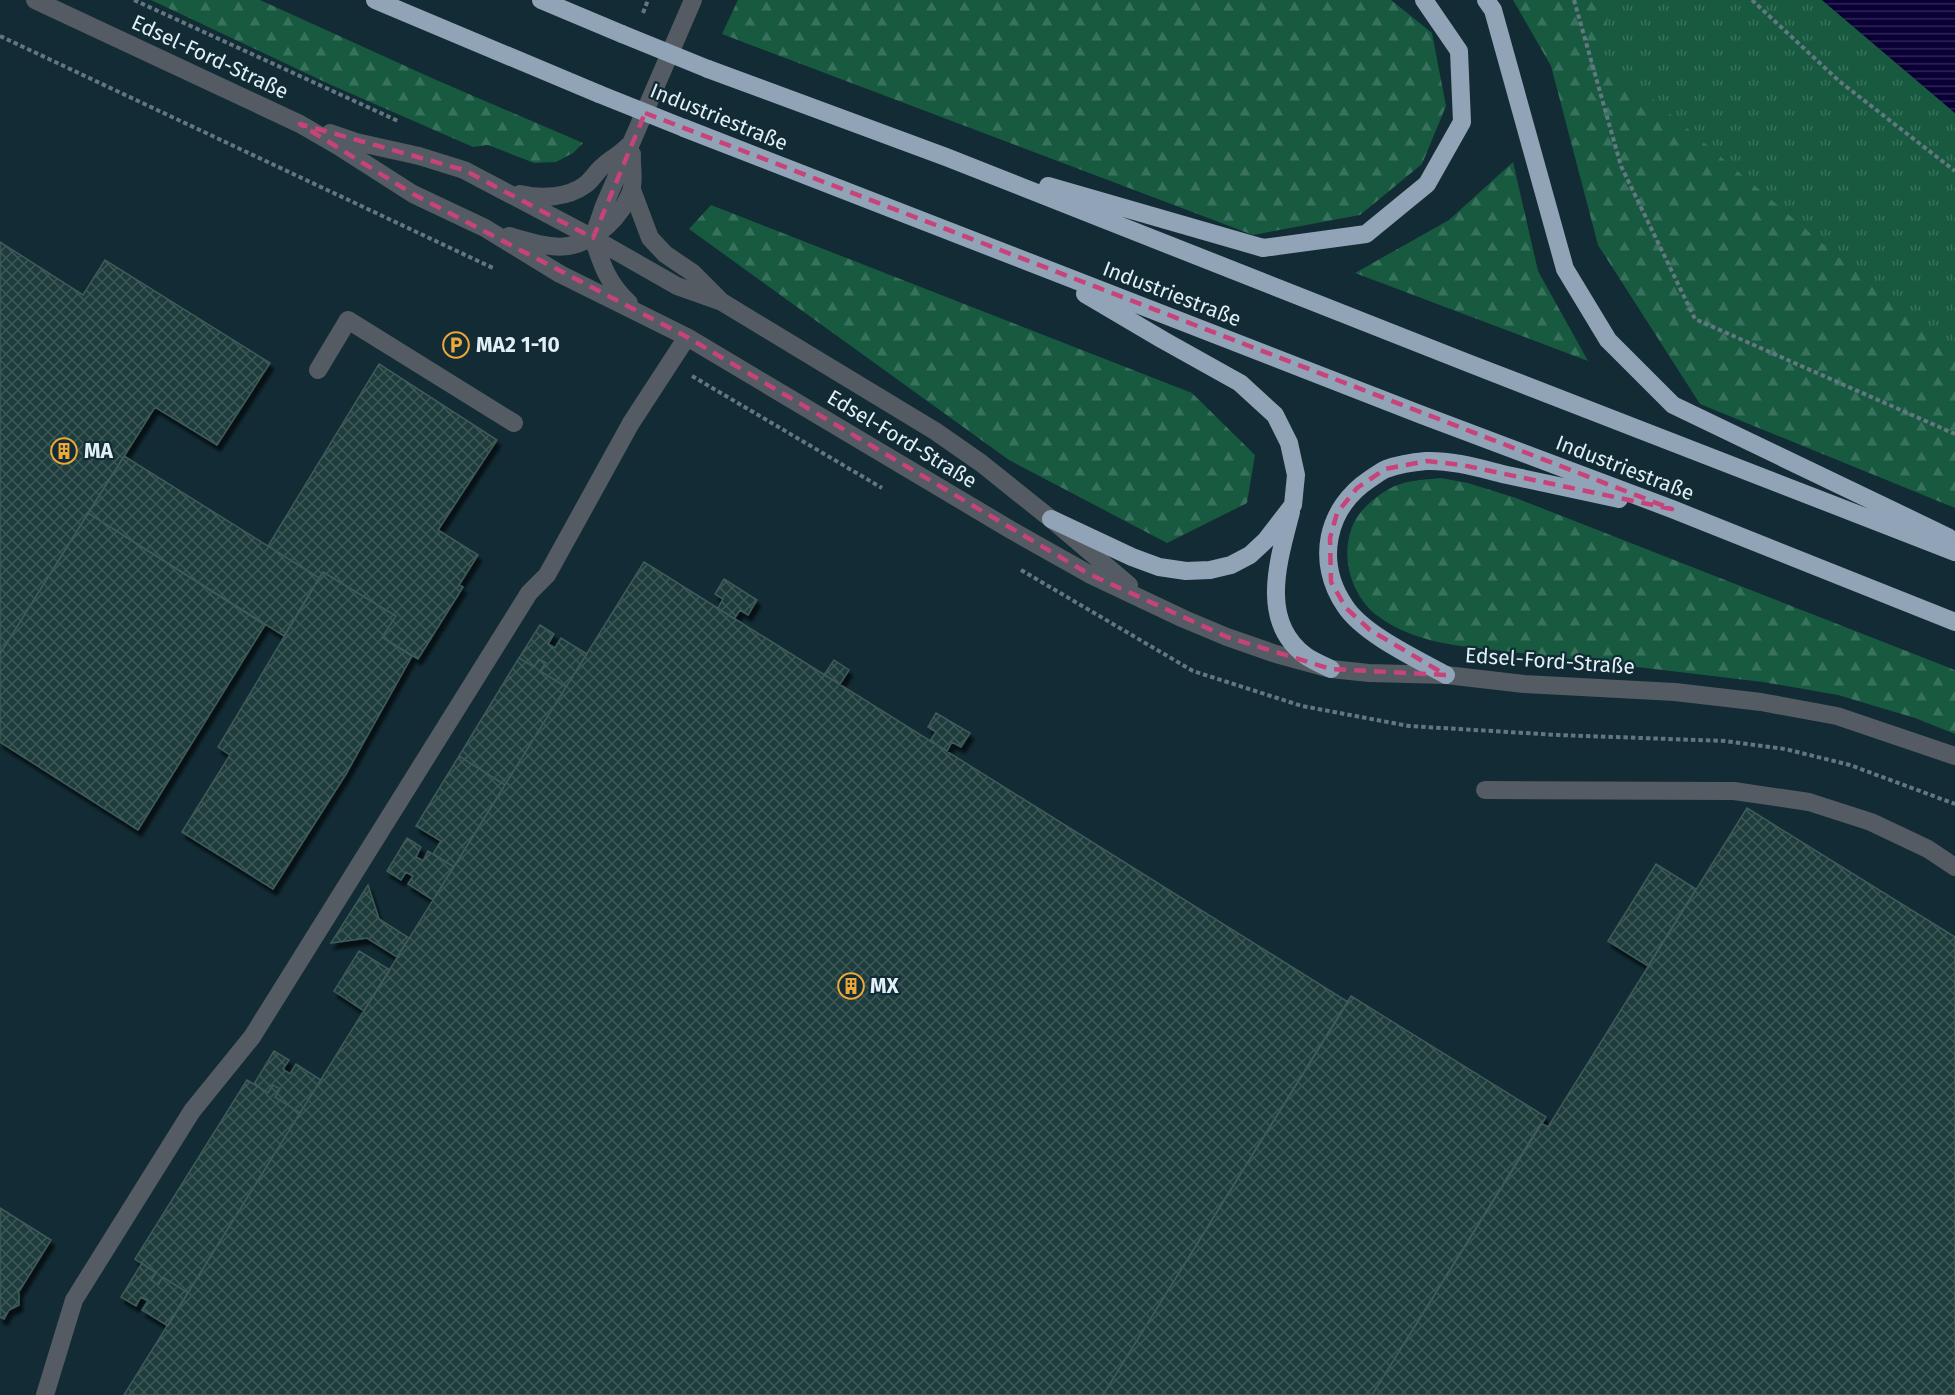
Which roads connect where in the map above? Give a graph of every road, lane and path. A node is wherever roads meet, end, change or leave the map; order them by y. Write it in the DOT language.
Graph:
graph roads {
  1 [pos="35,0"];
  2 [pos="134,0"];
  3 [pos="375,0"];
  4 [pos="542,0"];
  5 [pos="693,0"];
  6 [pos="1424,0"];
  7 [pos="1486,0"];
  8 [pos="1574,0"];
  9 [pos="1752,0"];
  10 [pos="0,36"];
  11 [pos="399,122"];
  12 [pos="300,124"];
  13 [pos="635,137"];
  14 [pos="946,157"];
  15 [pos="1955,171"];
  16 [pos="503,190"];
  17 [pos="632,190"];
  18 [pos="485,228"];
  19 [pos="593,238"];
  20 [pos="471,256"];
  21 [pos="1043,268"];
  22 [pos="722,302"];
  23 [pos="638,311"];
  24 [pos="687,337"];
  25 [pos="318,370"];
  26 [pos="514,423"];
  27 [pos="1955,434"];
  28 [pos="1293,504"];
  29 [pos="1672,509"];
  30 [pos="1051,519"];
  31 [pos="1955,541"];
  32 [pos="1955,552"];
  33 [pos="1146,600"];
  34 [pos="1955,622"];
  35 [pos="1331,669"];
  36 [pos="1446,675"];
  37 [pos="1955,756"];
  38 [pos="1485,790"];
  39 [pos="1955,867"];
  40 [pos="45,1395"];
  1 -- 12 [label="street, Edsel-Ford-Straße"];
  2 -- 11 [label="path"];
  3 -- 21 [label="highway, Industriestraße, bridge"];
  4 -- 14 [label="highway, Industriestraße, bridge"];
  5 -- 13 [label="street"];
  6 -- 14 [label="highway"];
  7 -- 31 [label="highway"];
  8 -- 27 [label="path"];
  9 -- 15 [label="path"];
  10 -- 20 [label="path"];
  12 -- 16 [label="street, Edsel-Ford-Straße"];
  12 -- 18 [label="street, Edsel-Ford-Straße"];
  13 -- 16 [label="street"];
  13 -- 17 [label="street"];
  13 -- 19 [label="street"];
  14 -- 32 [label="highway, Industriestraße"];
  16 -- 19 [label="street, Edsel-Ford-Straße"];
  17 -- 19 [label="street"];
  17 -- 22 [label="street, Edsel-Ford-Straße"];
  18 -- 19 [label="street, Edsel-Ford-Straße"];
  18 -- 23 [label="street, Edsel-Ford-Straße"];
  19 -- 22 [label="street, Edsel-Ford-Straße"];
  19 -- 23 [label="street, Edsel-Ford-Straße"];
  21 -- 28 [label="highway"];
  21 -- 29 [label="highway, Industriestraße"];
  22 -- 30 [label="street, Edsel-Ford-Straße"];
  23 -- 24 [label="street, Edsel-Ford-Straße"];
  24 -- 33 [label="street, Edsel-Ford-Straße"];
  24 -- 40 [label="street"];
  25 -- 26 [label="street"];
  28 -- 30 [label="highway"];
  28 -- 35 [label="highway"];
  29 -- 34 [label="highway, Industriestraße"];
  29 -- 36 [label="highway"];
  30 -- 33 [label="street, Edsel-Ford-Straße"];
  33 -- 35 [label="street, Edsel-Ford-Straße"];
  35 -- 36 [label="street, Edsel-Ford-Straße"];
  36 -- 37 [label="street, Edsel-Ford-Straße"];
  38 -- 39 [label="street"];
}
